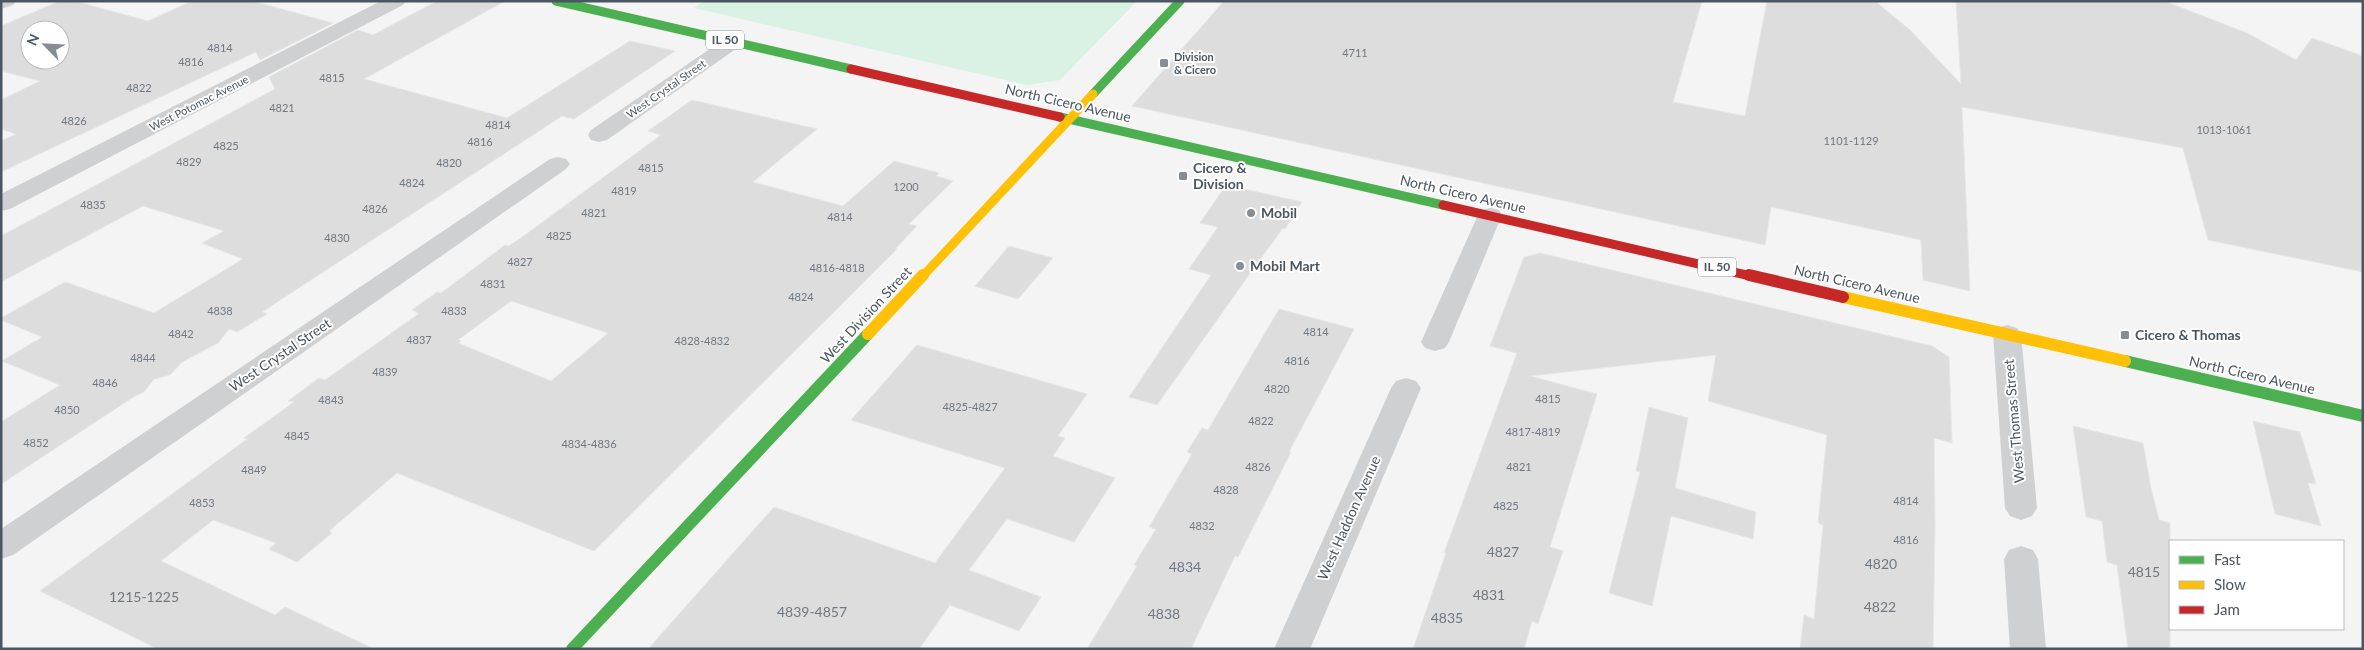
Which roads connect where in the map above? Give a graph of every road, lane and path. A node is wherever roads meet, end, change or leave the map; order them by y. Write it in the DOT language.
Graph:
graph roads {
  1 [pos="6,1"];
  2 [pos="396,1"];
  3 [pos="556,1"];
  4 [pos="1180,1"];
  5 [pos="1,3"];
  6 [pos="734,42"];
  7 [pos="1071,119"];
  8 [pos="599,135"];
  9 [pos="558,164"];
  10 [pos="1,204"];
  11 [pos="1490,215"];
  12 [pos="2006,334"];
  13 [pos="1435,342"];
  14 [pos="1406,388"];
  15 [pos="2363,416"];
  16 [pos="2021,508"];
  17 [pos="1,546"];
  18 [pos="2021,559"];
  19 [pos="572,649"];
  20 [pos="1292,649"];
  21 [pos="2028,649"];
  1 -- 5 [label="street"];
  2 -- 10 [label="street, West Potomac Avenue"];
  3 -- 6 [label="main road, North Cicero Avenue / IL 50"];
  4 -- 7 [label="main road, West Division Street"];
  6 -- 7 [label="main road, North Cicero Avenue / IL 50"];
  6 -- 8 [label="street, West Crystal Street"];
  7 -- 11 [label="main road, North Cicero Avenue / IL 50"];
  7 -- 19 [label="main road, West Division Street"];
  9 -- 17 [label="street, West Crystal Street"];
  11 -- 12 [label="main road, North Cicero Avenue / IL 50"];
  11 -- 13 [label="street"];
  12 -- 15 [label="main road, North Cicero Avenue / IL 50"];
  12 -- 16 [label="street, West Thomas Street"];
  14 -- 20 [label="street, West Haddon Avenue"];
  18 -- 21 [label="street"];
}
